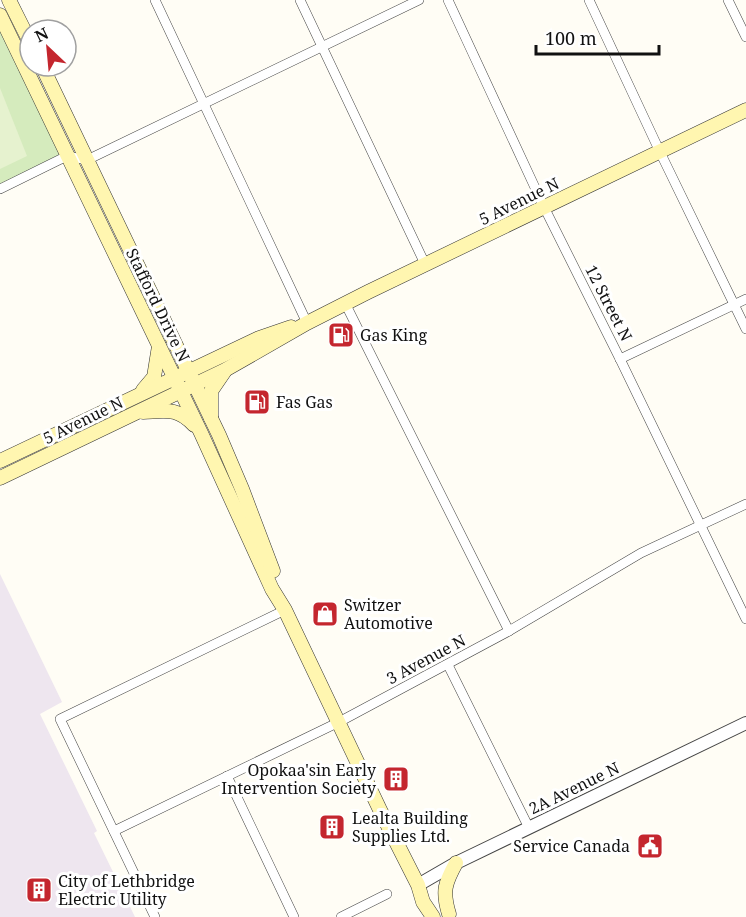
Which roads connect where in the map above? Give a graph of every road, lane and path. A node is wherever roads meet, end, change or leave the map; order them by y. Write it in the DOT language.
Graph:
graph roads {
  1 [pos="9,0"];
  2 [pos="155,0"];
  3 [pos="300,0"];
  4 [pos="419,0"];
  5 [pos="448,0"];
  6 [pos="589,0"];
  7 [pos="728,0"];
  8 [pos="0,15"];
  9 [pos="18,18"];
  10 [pos="746,37"];
  11 [pos="322,47"];
  12 [pos="48,78"];
  13 [pos="205,104"];
  14 [pos="746,110"];
  15 [pos="660,152"];
  16 [pos="67,156"];
  17 [pos="87,160"];
  18 [pos="0,189"];
  19 [pos="544,207"];
  20 [pos="425,264"];
  21 [pos="746,298"];
  22 [pos="345,303"];
  23 [pos="734,305"];
  24 [pos="307,323"];
  25 [pos="746,329"];
  26 [pos="159,346"];
  27 [pos="620,360"];
  28 [pos="225,370"];
  29 [pos="181,375"];
  30 [pos="187,388"];
  31 [pos="136,397"];
  32 [pos="135,413"];
  33 [pos="211,420"];
  34 [pos="201,433"];
  35 [pos="0,461"];
  36 [pos="0,478"];
  37 [pos="746,504"];
  38 [pos="700,525"];
  39 [pos="285,610"];
  40 [pos="746,619"];
  41 [pos="509,631"];
  42 [pos="448,665"];
  43 [pos="339,722"];
  44 [pos="746,723"];
  45 [pos="227,776"];
  46 [pos="529,828"];
  47 [pos="114,831"];
  48 [pos="456,863"];
  49 [pos="418,885"];
  50 [pos="387,894"];
  51 [pos="451,915"];
  52 [pos="155,917"];
  53 [pos="294,917"];
  54 [pos="341,917"];
  55 [pos="433,917"];
  1 -- 9 [label="main road"];
  2 -- 13 [label="street"];
  3 -- 11 [label="street"];
  4 -- 11 [label="street"];
  5 -- 19 [label="street, 12 Street N"];
  6 -- 15 [label="street"];
  7 -- 10 [label="street"];
  8 -- 16 [label="main road, Stafford Drive N"];
  11 -- 13 [label="street"];
  11 -- 20 [label="street"];
  12 -- 17 [label="main road, Stafford Drive N"];
  13 -- 17 [label="street"];
  13 -- 24 [label="street"];
  14 -- 15 [label="main road, 5 Avenue N"];
  15 -- 19 [label="main road, 5 Avenue N"];
  15 -- 23 [label="street"];
  16 -- 17 [label="street"];
  16 -- 18 [label="street"];
  16 -- 26 [label="main road, Stafford Drive N"];
  17 -- 29 [label="main road, Stafford Drive N"];
  19 -- 20 [label="main road, 5 Avenue N"];
  19 -- 27 [label="street, 12 Street N"];
  20 -- 22 [label="main road, 5 Avenue N"];
  21 -- 23 [label="street"];
  22 -- 24 [label="main road, 5 Avenue N"];
  22 -- 41 [label="street"];
  23 -- 25 [label="street"];
  23 -- 27 [label="street"];
  24 -- 28 [label="main road, 5 Avenue N"];
  24 -- 29 [label="main road, 5 Avenue N"];
  26 -- 29 [label="main road, Stafford Drive N"];
  26 -- 31 [label="main road"];
  27 -- 38 [label="street, 12 Street N"];
  28 -- 30 [label="main road, 5 Avenue N"];
  28 -- 33 [label="main road"];
  29 -- 30 [label="main road, Stafford Drive N"];
  29 -- 31 [label="main road, 5 Avenue N"];
  30 -- 32 [label="main road, 5 Avenue N"];
  30 -- 33 [label="main road, Stafford Drive N"];
  30 -- 34 [label="main road, Stafford Drive N"];
  31 -- 35 [label="main road, 5 Avenue N"];
  32 -- 34 [label="main road"];
  32 -- 36 [label="main road, 5 Avenue N"];
  33 -- 39 [label="main road, Stafford Drive N"];
  34 -- 39 [label="main road, Stafford Drive N"];
  37 -- 38 [label="street, 3 Avenue N"];
  38 -- 40 [label="street, 12 Street N"];
  38 -- 41 [label="street, 3 Avenue N"];
  39 -- 43 [label="main road, Stafford Drive N"];
  39 -- 47 [label="street"];
  41 -- 42 [label="street, 3 Avenue N"];
  42 -- 43 [label="street, 3 Avenue N"];
  42 -- 46 [label="street"];
  43 -- 45 [label="street, 3 Avenue N"];
  43 -- 49 [label="main road, Stafford Drive N"];
  44 -- 46 [label="street, 2A Avenue N"];
  45 -- 47 [label="street, 3 Avenue N"];
  45 -- 53 [label="street"];
  46 -- 48 [label="street, 2A Avenue N"];
  47 -- 52 [label="street"];
  48 -- 49 [label="street, 2A Avenue N"];
  48 -- 51 [label="main road"];
  49 -- 51 [label="main road, Stafford Drive N"];
  49 -- 55 [label="main road, Stafford Drive N"];
  50 -- 54 [label="street"];
}
